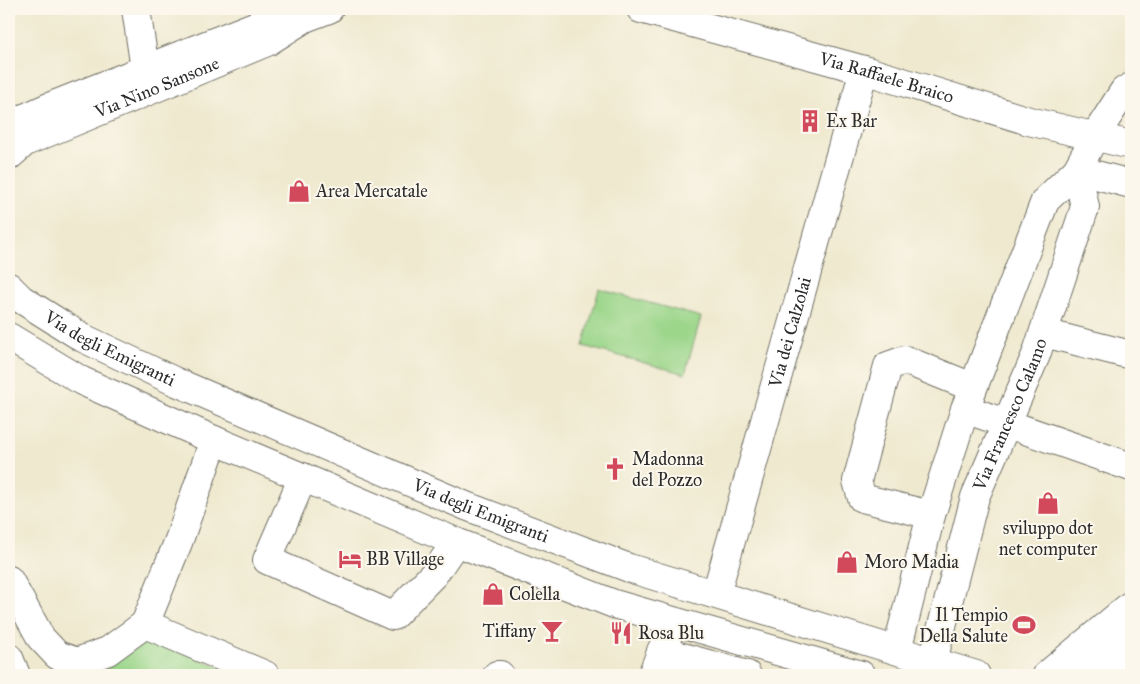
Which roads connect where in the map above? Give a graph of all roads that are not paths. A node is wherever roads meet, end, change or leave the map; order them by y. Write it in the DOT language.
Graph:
graph roads {
  1 [pos="136,9"];
  2 [pos="641,9"];
  3 [pos="316,12"];
  4 [pos="864,70"];
  5 [pos="147,80"];
  6 [pos="1131,87"];
  7 [pos="9,125"];
  8 [pos="1094,136"];
  9 [pos="1131,145"];
  10 [pos="9,156"];
  11 [pos="1077,170"];
  12 [pos="1131,184"];
  13 [pos="9,287"];
  14 [pos="1044,333"];
  15 [pos="9,337"];
  16 [pos="1131,356"];
  17 [pos="968,398"];
  18 [pos="1007,423"];
  19 [pos="214,440"];
  20 [pos="1131,467"];
  21 [pos="303,477"];
  22 [pos="931,515"];
  23 [pos="456,542"];
  24 [pos="9,580"];
  25 [pos="716,594"];
  26 [pos="1131,605"];
  27 [pos="673,621"];
  28 [pos="145,624"];
  29 [pos="1131,636"];
  30 [pos="897,650"];
  31 [pos="1110,654"];
  32 [pos="9,658"];
  33 [pos="933,661"];
  34 [pos="656,663"];
  35 [pos="16,675"];
  36 [pos="265,675"];
  37 [pos="747,675"];
  38 [pos="861,675"];
  39 [pos="976,675"];
  40 [pos="1047,675"];
  41 [pos="1085,675"];
  42 [pos="1128,675"];
  1 -- 5 [label="street"];
  2 -- 4 [label="street, Via Raffaele Braico"];
  3 -- 5 [label="street, Via Nino Sansone"];
  4 -- 8 [label="street, Via Raffaele Braico"];
  4 -- 25 [label="street, Via dei Calzolai"];
  5 -- 7 [label="street, Via Nino Sansone"];
  5 -- 10 [label="street, Via Nino Sansone"];
  6 -- 8 [label="street"];
  8 -- 9 [label="street, Via Raffaele Braico"];
  8 -- 11 [label="street"];
  11 -- 12 [label="street"];
  11 -- 14 [label="street, Via Francesco Calamo"];
  11 -- 17 [label="street"];
  13 -- 25 [label="street, Via degli Emigranti"];
  14 -- 16 [label="street"];
  14 -- 18 [label="street, Via Francesco Calamo"];
  15 -- 19 [label="street"];
  17 -- 18 [label="street"];
  17 -- 22 [label="street"];
  17 -- 22 [label="street"];
  18 -- 20 [label="street"];
  18 -- 33 [label="street, Via Francesco Calamo"];
  19 -- 21 [label="street"];
  19 -- 28 [label="street"];
  21 -- 23 [label="street"];
  21 -- 23 [label="street"];
  22 -- 30 [label="street"];
  23 -- 27 [label="street"];
  24 -- 28 [label="street"];
  25 -- 30 [label="street, Via degli Emigranti"];
  26 -- 40 [label="street"];
  27 -- 34 [label="street"];
  27 -- 38 [label="street"];
  28 -- 36 [label="street"];
  29 -- 31 [label="street"];
  30 -- 33 [label="street, Via degli Emigranti"];
  31 -- 41 [label="street"];
  31 -- 42 [label="street"];
  32 -- 35 [label="street"];
  33 -- 39 [label="street, Via degli Emigranti"];
  34 -- 37 [label="street"];
}
